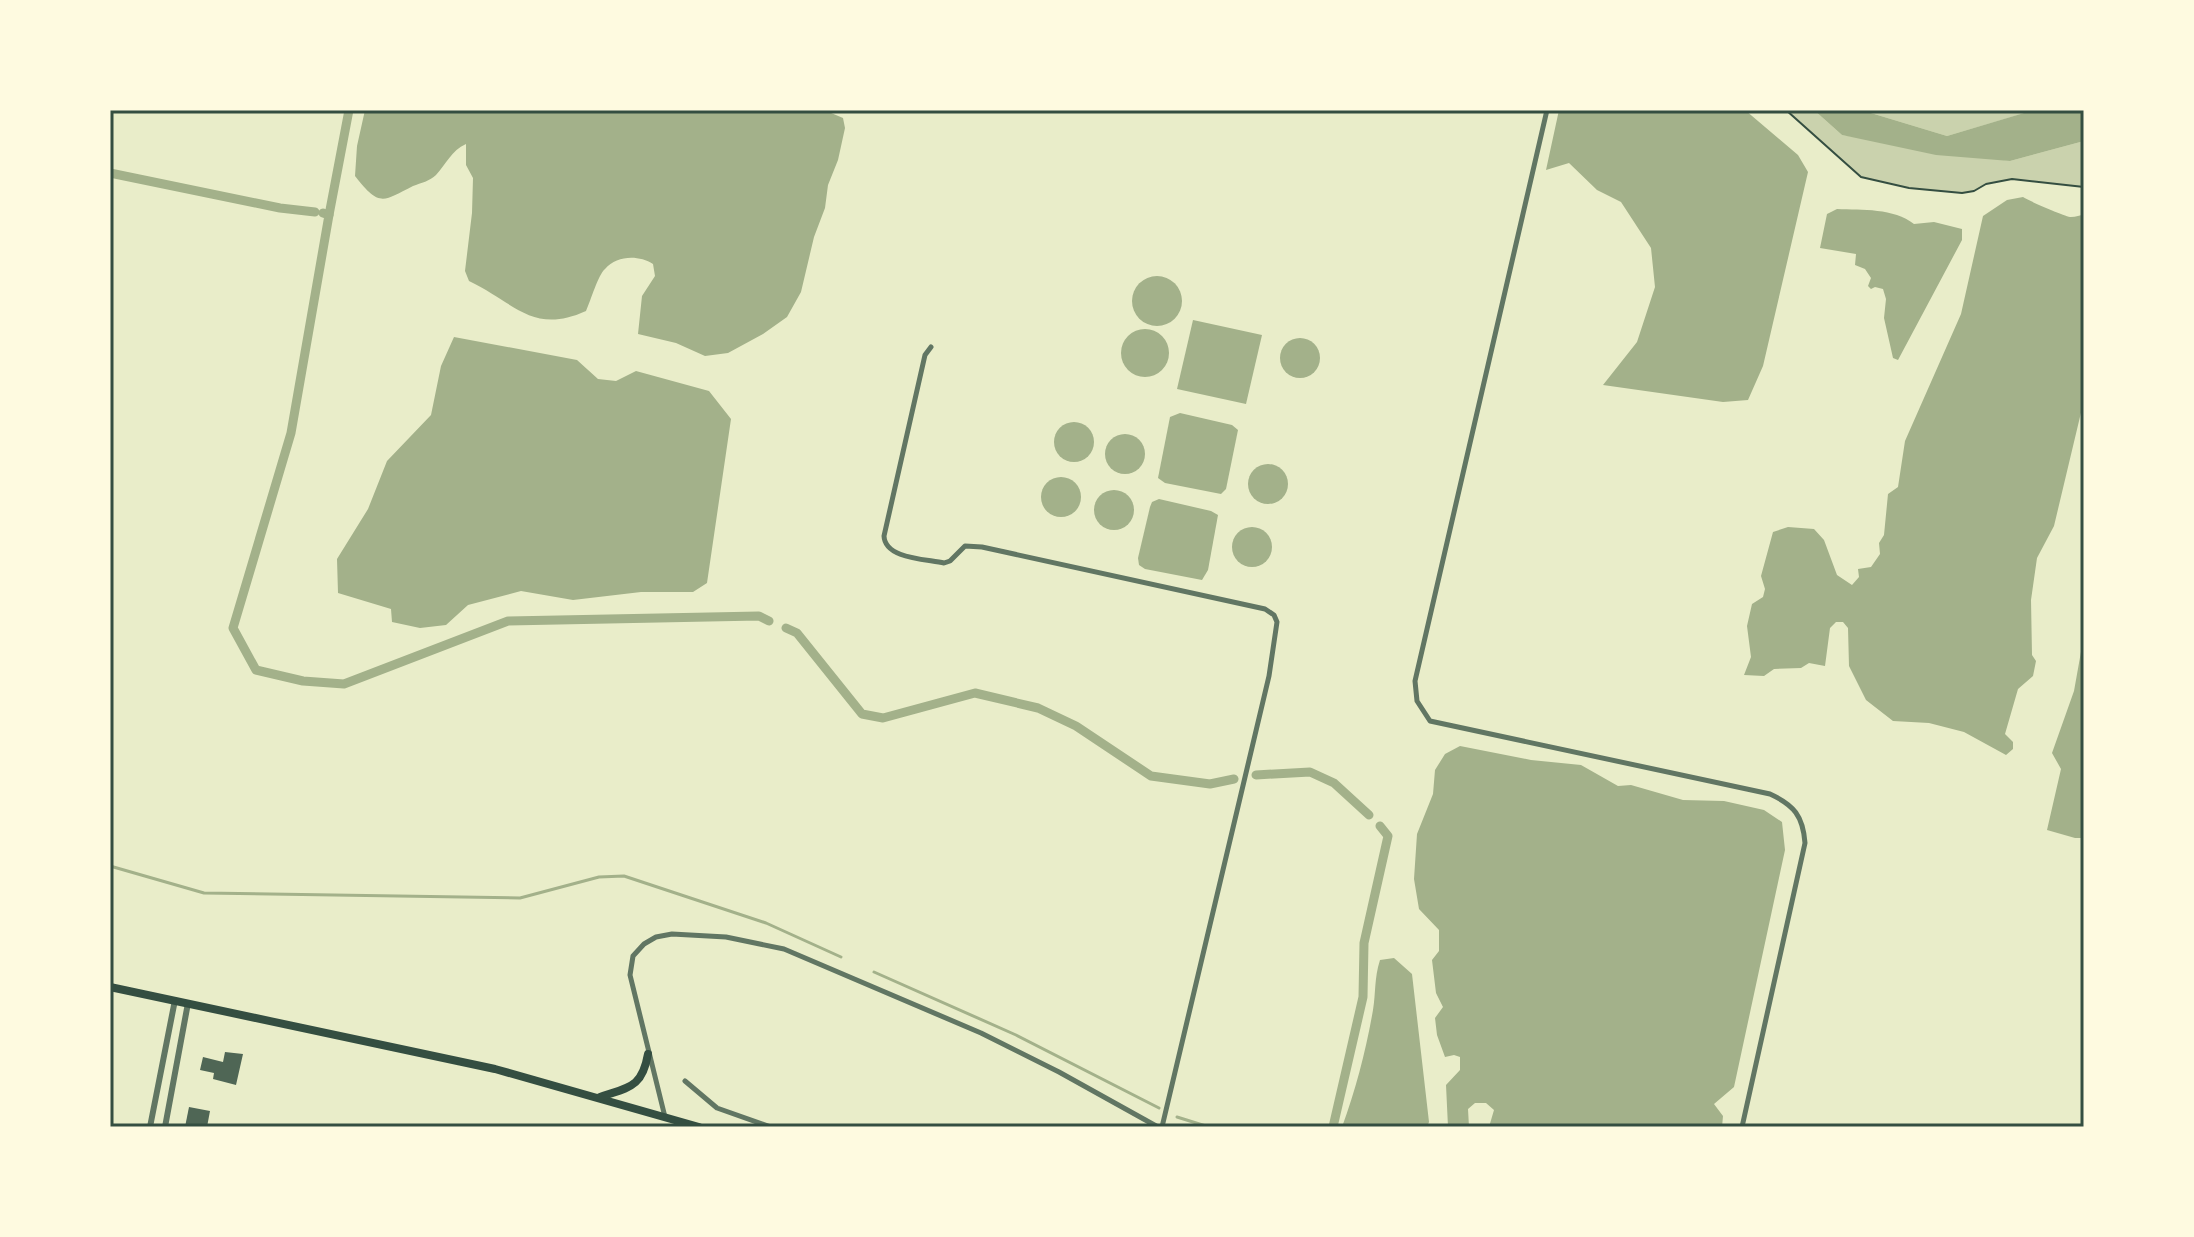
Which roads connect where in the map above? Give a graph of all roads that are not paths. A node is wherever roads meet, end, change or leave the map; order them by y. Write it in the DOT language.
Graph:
graph roads {
  1 [pos="1547,110"];
  2 [pos="931,347"];
  3 [pos="110,987"];
  4 [pos="175,1000"];
  5 [pos="188,1003"];
  6 [pos="648,1054"];
  7 [pos="685,1081"];
  8 [pos="598,1098"];
  9 [pos="665,1117"];
  10 [pos="150,1127"];
  11 [pos="165,1127"];
  12 [pos="699,1127"];
  13 [pos="771,1127"];
  14 [pos="1160,1127"];
  15 [pos="1742,1127"];
  1 -- 15 [label="street"];
  2 -- 14 [label="street"];
  3 -- 4 [label="main road"];
  4 -- 5 [label="main road"];
  4 -- 10 [label="street"];
  5 -- 8 [label="main road"];
  5 -- 11 [label="street"];
  6 -- 8 [label="main road"];
  6 -- 9 [label="street"];
  6 -- 14 [label="street"];
  7 -- 13 [label="street"];
  8 -- 9 [label="main road"];
  9 -- 12 [label="main road"];
}
